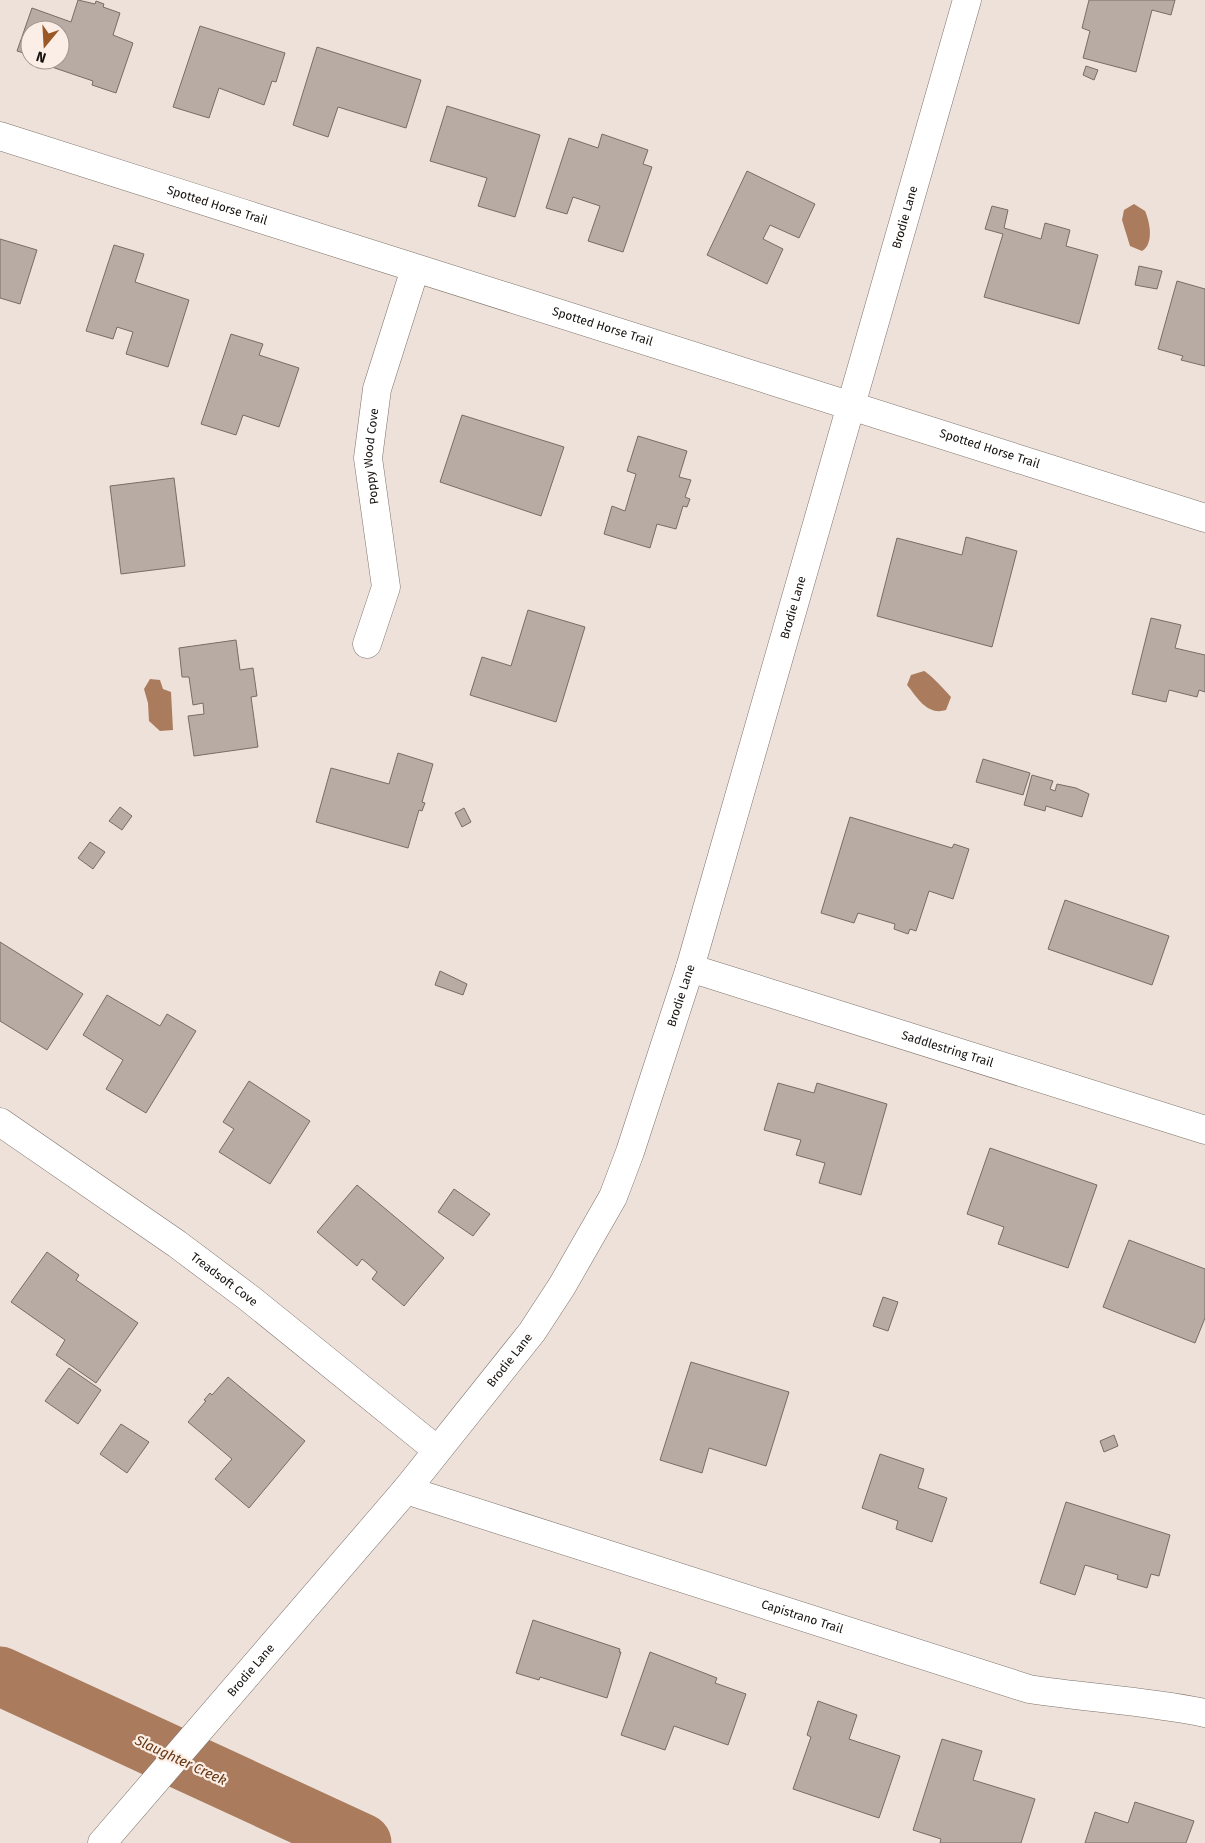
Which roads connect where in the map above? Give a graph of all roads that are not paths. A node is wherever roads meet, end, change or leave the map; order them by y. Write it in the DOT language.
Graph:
graph roads {
  1 [pos="967,0"];
  2 [pos="0,136"];
  3 [pos="415,269"];
  4 [pos="852,403"];
  5 [pos="1205,518"];
  6 [pos="368,644"];
  7 [pos="690,968"];
  8 [pos="0,1122"];
  9 [pos="1205,1130"];
  10 [pos="438,1450"];
  11 [pos="406,1490"];
  12 [pos="1205,1713"];
  13 [pos="102,1843"];
  1 -- 4 [label="street, Brodie Lane"];
  2 -- 3 [label="street, Spotted Horse Trail"];
  3 -- 4 [label="street, Spotted Horse Trail"];
  3 -- 6 [label="street, Poppy Wood Cove"];
  4 -- 5 [label="street, Spotted Horse Trail"];
  4 -- 7 [label="street, Brodie Lane"];
  7 -- 9 [label="street, Saddlestring Trail"];
  7 -- 10 [label="street, Brodie Lane"];
  8 -- 10 [label="street, Treadsoft Cove"];
  10 -- 11 [label="street, Brodie Lane"];
  11 -- 12 [label="street, Capistrano Trail"];
  11 -- 13 [label="street, Brodie Lane"];
}
